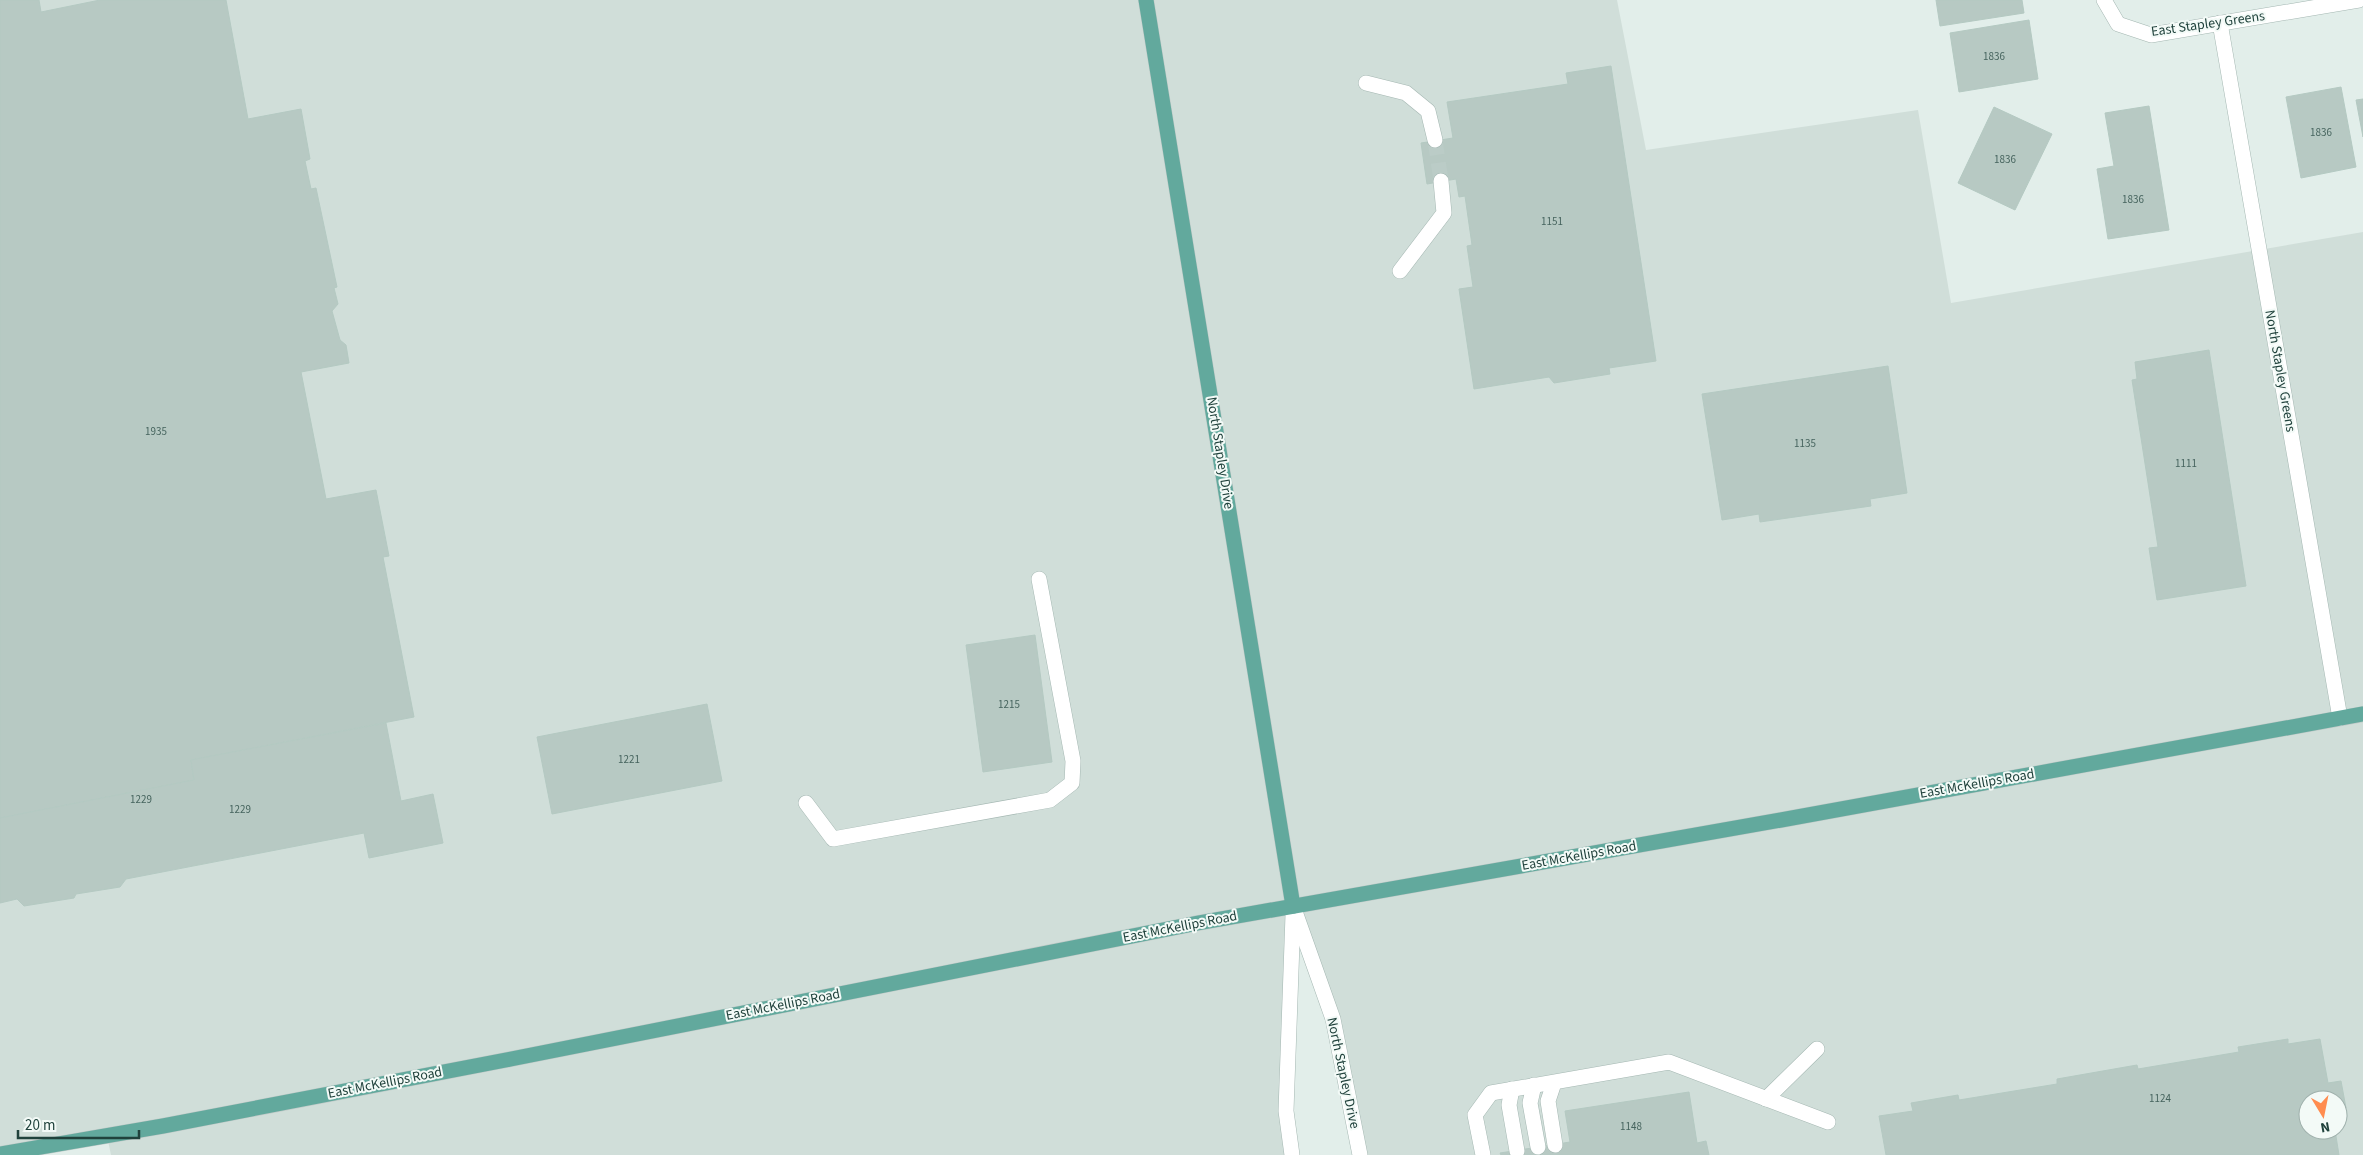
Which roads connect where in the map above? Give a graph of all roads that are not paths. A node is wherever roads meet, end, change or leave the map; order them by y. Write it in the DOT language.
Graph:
graph roads {
  1 [pos="1146,0"];
  2 [pos="2104,0"];
  3 [pos="2358,0"];
  4 [pos="2220,23"];
  5 [pos="1366,83"];
  6 [pos="1435,140"];
  7 [pos="1440,181"];
  8 [pos="1400,271"];
  9 [pos="1039,579"];
  10 [pos="2363,714"];
  11 [pos="2340,718"];
  12 [pos="806,804"];
  13 [pos="1293,906"];
  14 [pos="1817,1049"];
  15 [pos="1554,1082"];
  16 [pos="1534,1085"];
  17 [pos="1512,1089"];
  18 [pos="1766,1099"];
  19 [pos="1828,1122"];
  20 [pos="1555,1145"];
  21 [pos="1538,1147"];
  22 [pos="1517,1151"];
  23 [pos="0,1154"];
  24 [pos="1292,1155"];
  25 [pos="1360,1155"];
  26 [pos="1483,1155"];
  1 -- 13 [label="main road, North Stapley Drive"];
  2 -- 4 [label="street, East Stapley Greens"];
  3 -- 4 [label="street, East Stapley Greens"];
  4 -- 11 [label="street, North Stapley Greens"];
  5 -- 6 [label="street"];
  7 -- 8 [label="street"];
  9 -- 12 [label="street"];
  10 -- 11 [label="main road, East McKellips Road"];
  11 -- 13 [label="main road, East McKellips Road"];
  13 -- 23 [label="main road, East McKellips Road"];
  13 -- 24 [label="street, North Stapley Drive"];
  13 -- 25 [label="street, North Stapley Drive"];
  14 -- 18 [label="street"];
  15 -- 16 [label="street"];
  15 -- 18 [label="street"];
  15 -- 20 [label="street"];
  16 -- 17 [label="street"];
  16 -- 21 [label="street"];
  17 -- 22 [label="street"];
  17 -- 26 [label="street"];
  18 -- 19 [label="street"];
}
